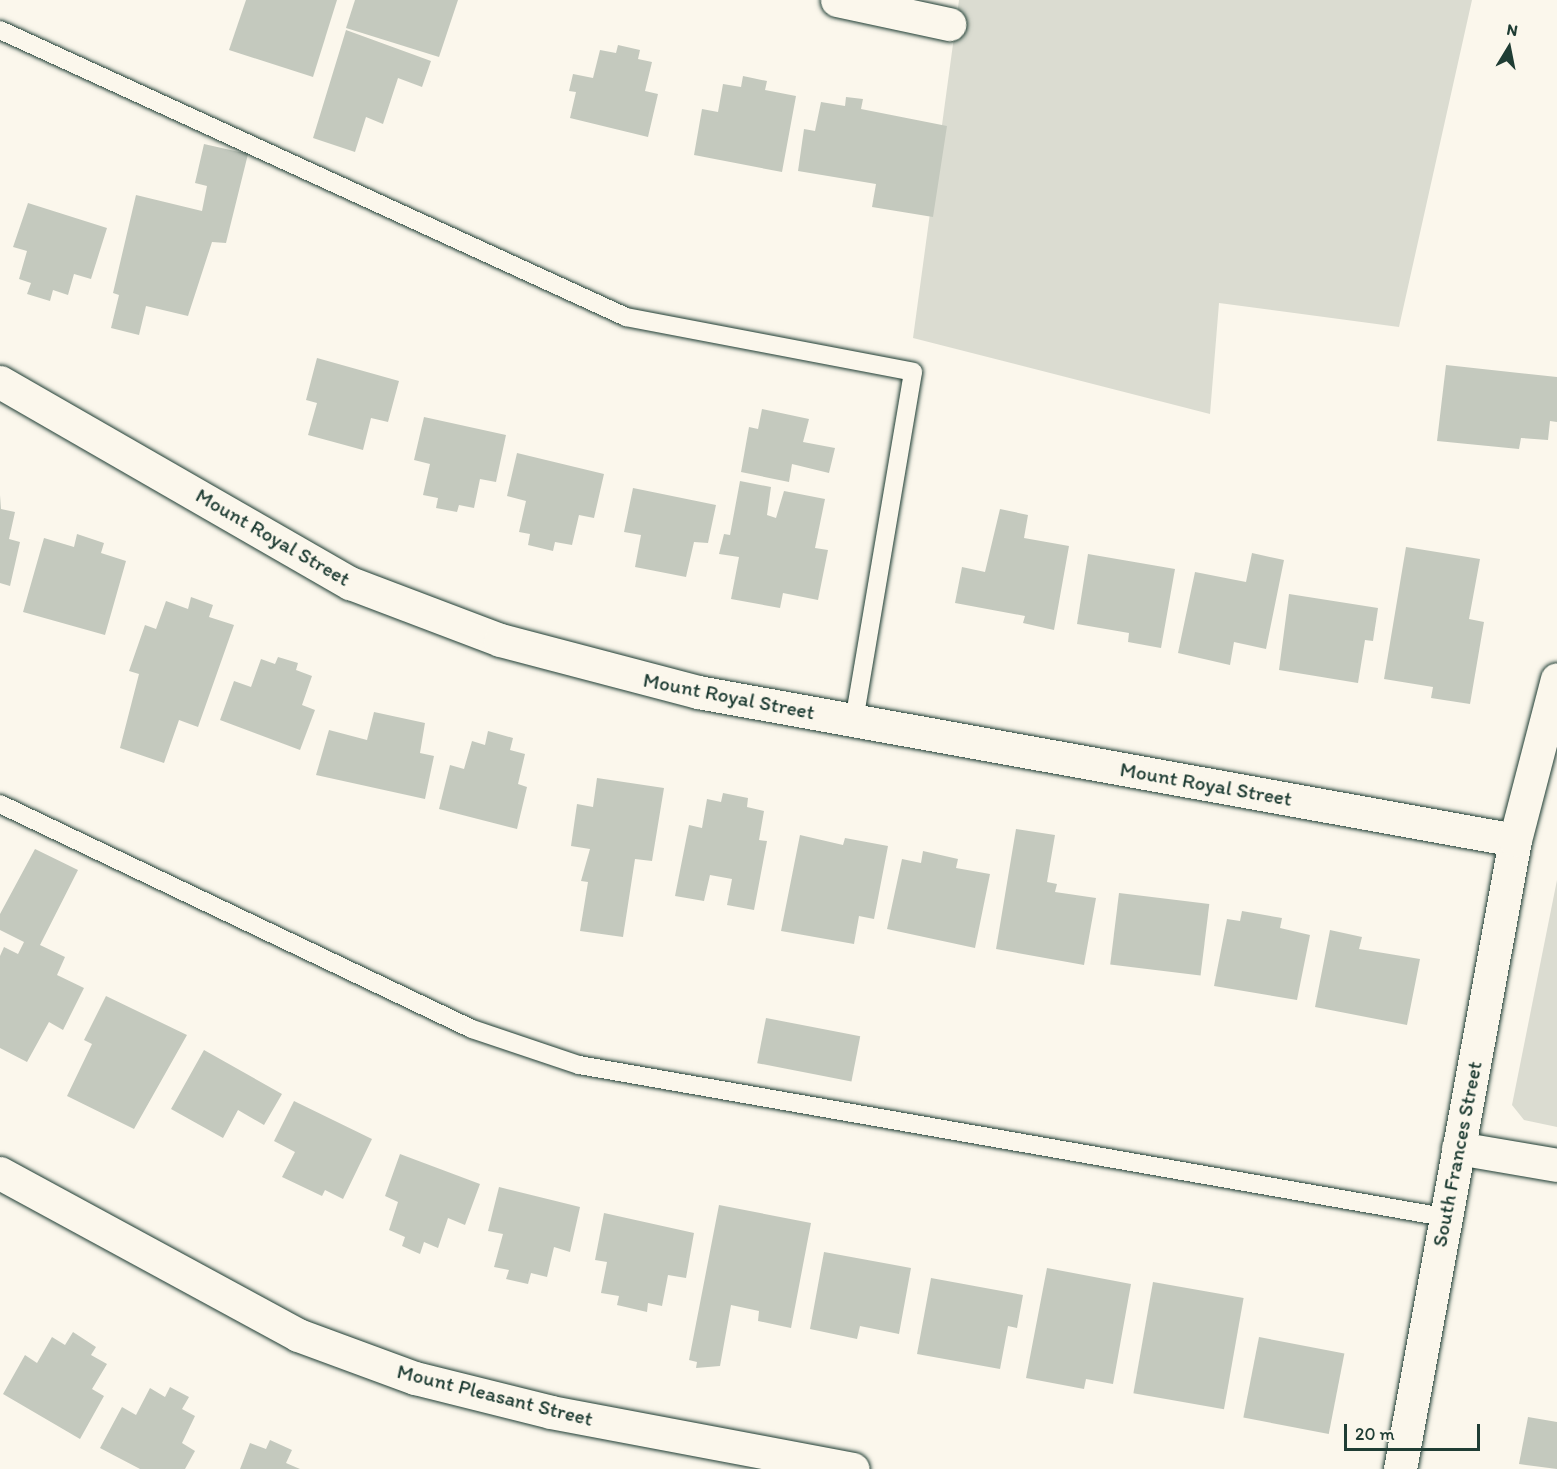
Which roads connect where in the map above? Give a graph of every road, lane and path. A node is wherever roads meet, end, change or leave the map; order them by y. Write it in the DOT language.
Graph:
graph roads {
  1 [pos="837,0"];
  2 [pos="949,24"];
  3 [pos="0,30"];
  4 [pos="0,382"];
  5 [pos="1557,679"];
  6 [pos="854,720"];
  7 [pos="0,804"];
  8 [pos="1515,840"];
  9 [pos="1458,1148"];
  10 [pos="1557,1165"];
  11 [pos="0,1173"];
  12 [pos="1444,1217"];
  13 [pos="854,1469"];
  14 [pos="1400,1469"];
  1 -- 2 [label="street"];
  3 -- 6 [label="lane"];
  4 -- 6 [label="street, Mount Royal Street"];
  5 -- 8 [label="street, South Frances Street"];
  6 -- 8 [label="street, Mount Royal Street"];
  7 -- 12 [label="lane"];
  8 -- 9 [label="street, South Frances Street"];
  9 -- 10 [label="street"];
  9 -- 12 [label="street, South Frances Street"];
  11 -- 13 [label="street, Mount Pleasant Street"];
  12 -- 14 [label="street, South Frances Street"];
}
